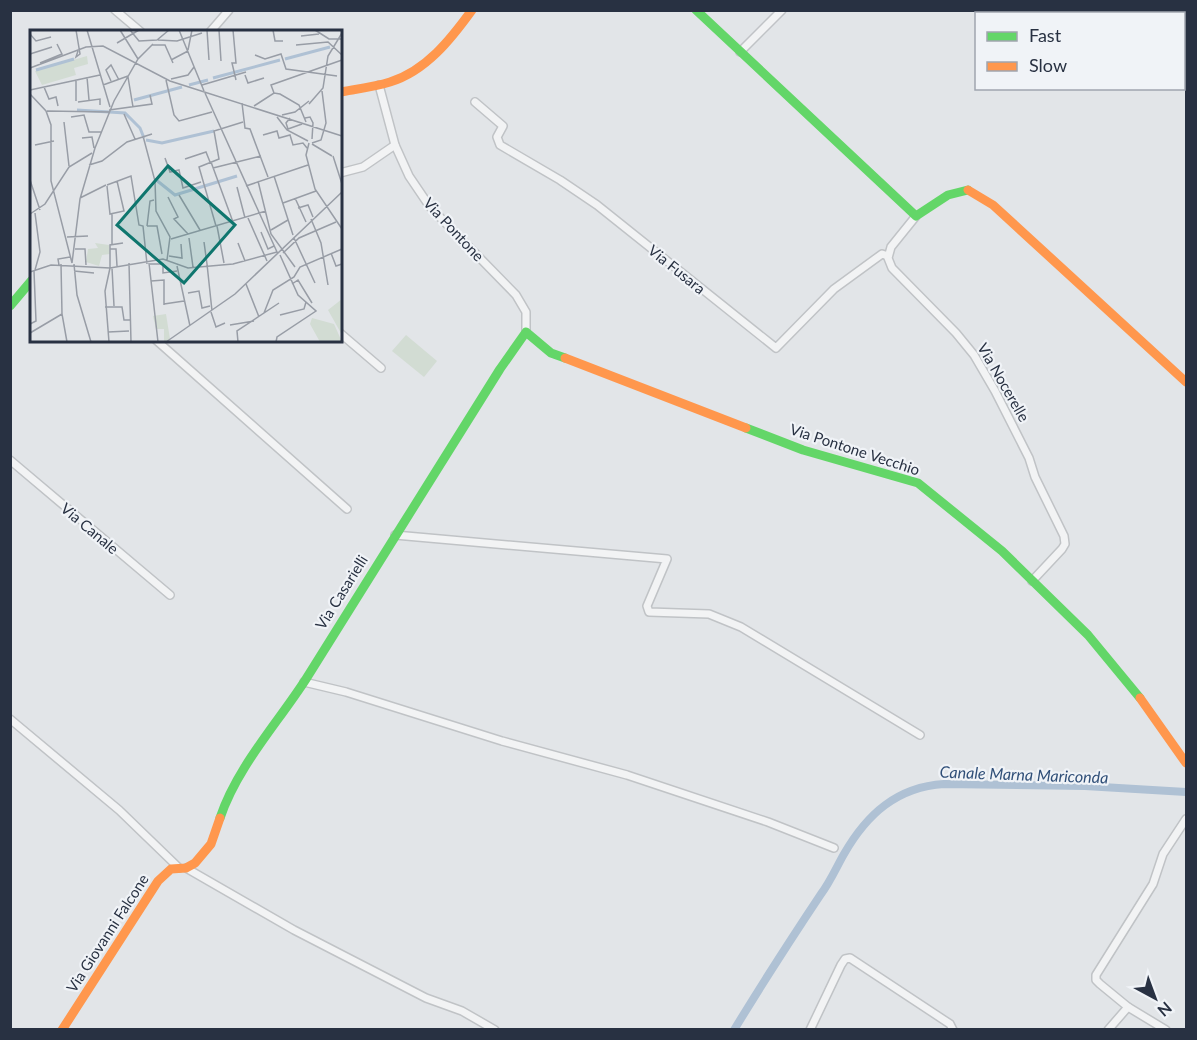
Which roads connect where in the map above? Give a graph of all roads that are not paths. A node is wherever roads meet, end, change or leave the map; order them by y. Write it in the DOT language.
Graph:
graph roads {
  1 [pos="115,10"];
  2 [pos="229,10"];
  3 [pos="472,10"];
  4 [pos="696,10"];
  5 [pos="782,10"];
  6 [pos="139,30"];
  7 [pos="212,30"];
  8 [pos="740,52"];
  9 [pos="379,85"];
  10 [pos="342,92"];
  11 [pos="475,102"];
  12 [pos="395,145"];
  13 [pos="342,172"];
  14 [pos="916,216"];
  15 [pos="888,255"];
  16 [pos="30,282"];
  17 [pos="10,306"];
  18 [pos="526,332"];
  19 [pos="342,335"];
  20 [pos="158,342"];
  21 [pos="381,368"];
  22 [pos="1186,382"];
  23 [pos="10,460"];
  24 [pos="347,509"];
  25 [pos="395,536"];
  26 [pos="1032,580"];
  27 [pos="170,596"];
  28 [pos="304,682"];
  29 [pos="10,718"];
  30 [pos="920,735"];
  31 [pos="1186,763"];
  32 [pos="1186,819"];
  33 [pos="834,848"];
  34 [pos="182,868"];
  35 [pos="1128,1006"];
  36 [pos="62,1029"];
  37 [pos="495,1029"];
  38 [pos="810,1029"];
  39 [pos="953,1029"];
  40 [pos="1108,1029"];
  41 [pos="1166,1029"];
  1 -- 6 [label="street"];
  2 -- 7 [label="street"];
  3 -- 9 [label="street"];
  4 -- 8 [label="street"];
  5 -- 8 [label="street"];
  8 -- 14 [label="street"];
  9 -- 10 [label="street"];
  9 -- 12 [label="street, Via Pontone"];
  11 -- 15 [label="street, Via Fusara"];
  12 -- 13 [label="street"];
  12 -- 18 [label="street, Via Pontone"];
  14 -- 15 [label="street"];
  14 -- 22 [label="street"];
  15 -- 26 [label="street, Via Nocerelle"];
  16 -- 17 [label="street"];
  18 -- 25 [label="street, Via Casarielli"];
  18 -- 26 [label="street, Via Pontone Vecchio"];
  19 -- 21 [label="street"];
  20 -- 24 [label="street"];
  23 -- 27 [label="street, Via Canale"];
  25 -- 28 [label="street, Via Casarielli"];
  25 -- 30 [label="street"];
  26 -- 31 [label="street, Via Pontone Vecchio"];
  28 -- 33 [label="street"];
  28 -- 34 [label="street, Via Casarielli"];
  29 -- 34 [label="street"];
  32 -- 35 [label="street"];
  34 -- 36 [label="street, Via Giovanni Falcone"];
  34 -- 37 [label="street"];
  35 -- 40 [label="street"];
  35 -- 41 [label="street"];
  38 -- 39 [label="street"];
}
